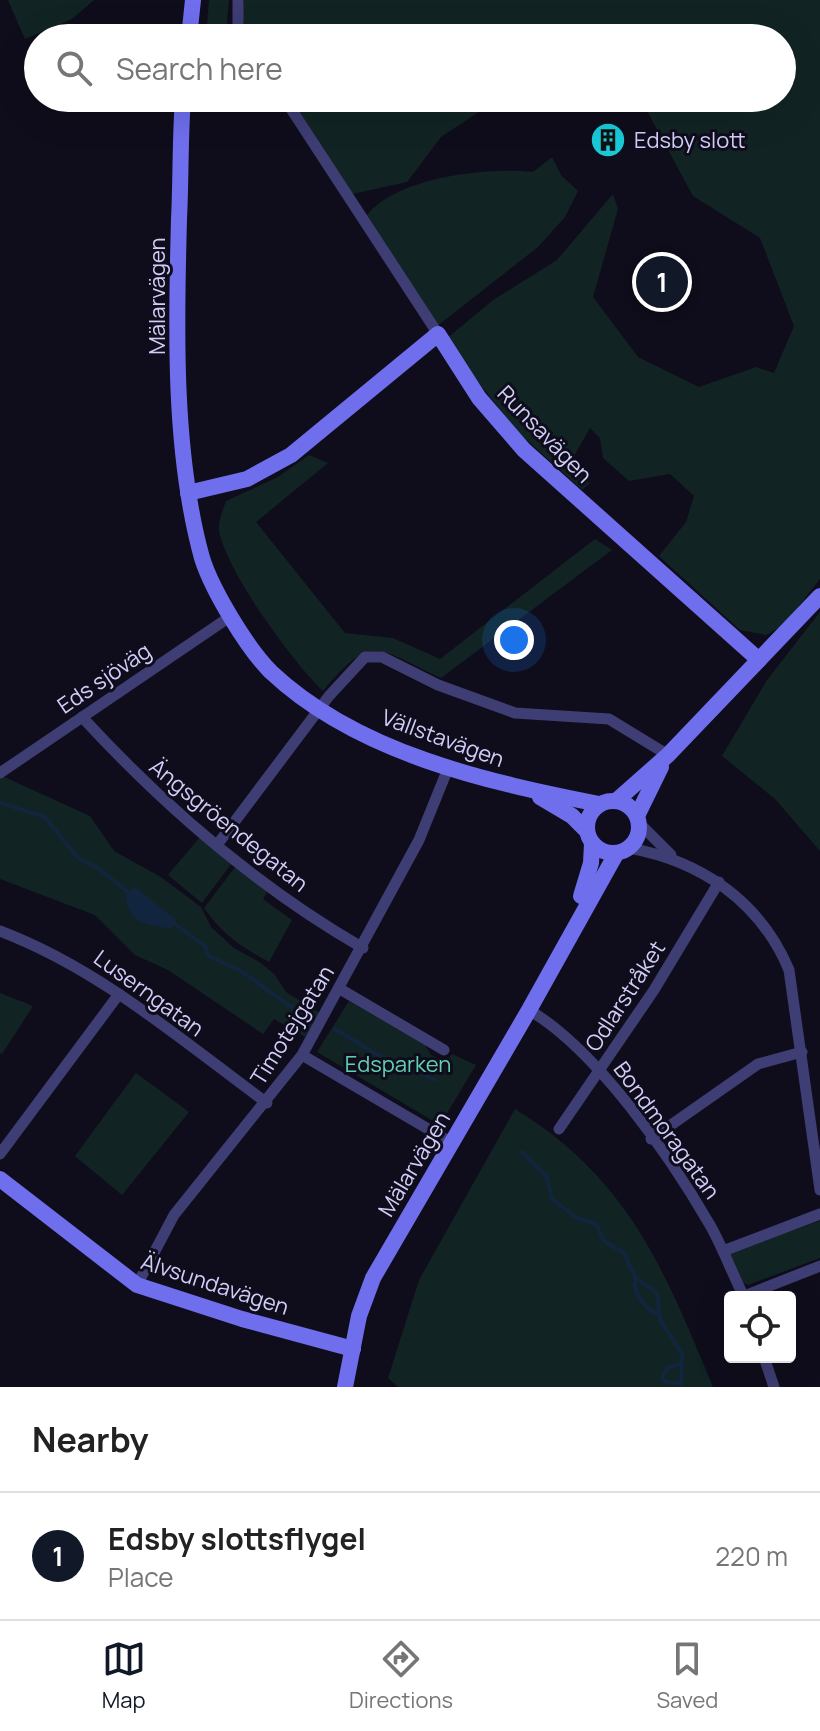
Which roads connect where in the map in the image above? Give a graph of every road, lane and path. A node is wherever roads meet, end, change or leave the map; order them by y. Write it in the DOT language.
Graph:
graph roads {
  1 [pos="193,0"];
  2 [pos="238,0"];
  3 [pos="190,24"];
  4 [pos="238,24"];
  5 [pos="183,112"];
  6 [pos="293,112"];
  7 [pos="438,334"];
  8 [pos="188,493"];
  9 [pos="820,596"];
  10 [pos="231,616"];
  11 [pos="759,660"];
  12 [pos="320,709"];
  13 [pos="82,717"];
  14 [pos="668,755"];
  15 [pos="449,766"];
  16 [pos="0,773"];
  17 [pos="530,791"];
  18 [pos="608,802"];
  19 [pos="638,819"];
  20 [pos="590,837"];
  21 [pos="217,845"];
  22 [pos="622,851"];
  23 [pos="675,859"];
  24 [pos="719,882"];
  25 [pos="0,931"];
  26 [pos="571,932"];
  27 [pos="363,948"];
  28 [pos="340,989"];
  29 [pos="119,994"];
  30 [pos="529,1010"];
  31 [pos="444,1050"];
  32 [pos="802,1052"];
  33 [pos="302,1055"];
  34 [pos="601,1071"];
  35 [pos="267,1103"];
  36 [pos="559,1129"];
  37 [pos="651,1139"];
  38 [pos="452,1143"];
  39 [pos="0,1154"];
  40 [pos="0,1179"];
  41 [pos="820,1190"];
  42 [pos="820,1214"];
  43 [pos="723,1251"];
  44 [pos="820,1266"];
  45 [pos="137,1285"];
  46 [pos="742,1291"];
  47 [pos="757,1291"];
  48 [pos="353,1349"];
  49 [pos="766,1363"];
  50 [pos="345,1387"];
  51 [pos="774,1387"];
  1 -- 3 [label="main road"];
  2 -- 4 [label="street"];
  5 -- 8 [label="main road, Mälarvägen"];
  6 -- 7 [label="street"];
  7 -- 8 [label="main road"];
  7 -- 11 [label="main road, Runsavägen"];
  8 -- 10 [label="main road, Vällstavägen"];
  9 -- 11 [label="main road"];
  10 -- 12 [label="main road, Vällstavägen"];
  10 -- 13 [label="street, Eds sjöväg"];
  11 -- 14 [label="main road"];
  12 -- 14 [label="street"];
  12 -- 15 [label="main road, Vällstavägen"];
  12 -- 21 [label="street"];
  13 -- 16 [label="street, Eds sjöväg"];
  13 -- 21 [label="street, Ängsgröendegatan"];
  14 -- 18 [label="main road"];
  14 -- 19 [label="main road"];
  15 -- 17 [label="main road, Vällstavägen"];
  15 -- 27 [label="street, Timotejgatan"];
  17 -- 18 [label="main road, Vällstavägen"];
  17 -- 20 [label="main road, Vällstavägen"];
  18 -- 19 [label="main road"];
  18 -- 20 [label="main road"];
  19 -- 22 [label="main road"];
  19 -- 23 [label="street"];
  20 -- 22 [label="main road"];
  20 -- 26 [label="main road, Mälarvägen"];
  21 -- 27 [label="street, Ängsgröendegatan"];
  22 -- 23 [label="street"];
  22 -- 26 [label="main road, Mälarvägen"];
  23 -- 24 [label="street"];
  24 -- 32 [label="street"];
  24 -- 34 [label="street, Odlarstråket"];
  25 -- 29 [label="street, Luserngatan"];
  26 -- 30 [label="main road, Mälarvägen"];
  27 -- 28 [label="street, Timotejgatan"];
  28 -- 31 [label="street"];
  28 -- 33 [label="street, Timotejgatan"];
  29 -- 35 [label="street, Luserngatan"];
  29 -- 39 [label="street"];
  30 -- 34 [label="street, Bondmoragatan"];
  30 -- 38 [label="main road, Mälarvägen"];
  32 -- 37 [label="street"];
  32 -- 41 [label="street"];
  33 -- 35 [label="street, Timotejgatan"];
  33 -- 38 [label="street"];
  34 -- 36 [label="street, Odlarstråket"];
  34 -- 37 [label="street, Bondmoragatan"];
  35 -- 45 [label="street, Timotejgatan"];
  37 -- 43 [label="street, Bondmoragatan"];
  38 -- 48 [label="main road, Mälarvägen"];
  40 -- 45 [label="main road, Älvsundavägen"];
  42 -- 43 [label="street"];
  43 -- 46 [label="street, Bondmoragatan"];
  44 -- 47 [label="street"];
  45 -- 48 [label="main road, Älvsundavägen"];
  48 -- 50 [label="main road, Mälarvägen"];
  49 -- 51 [label="street"];
}
